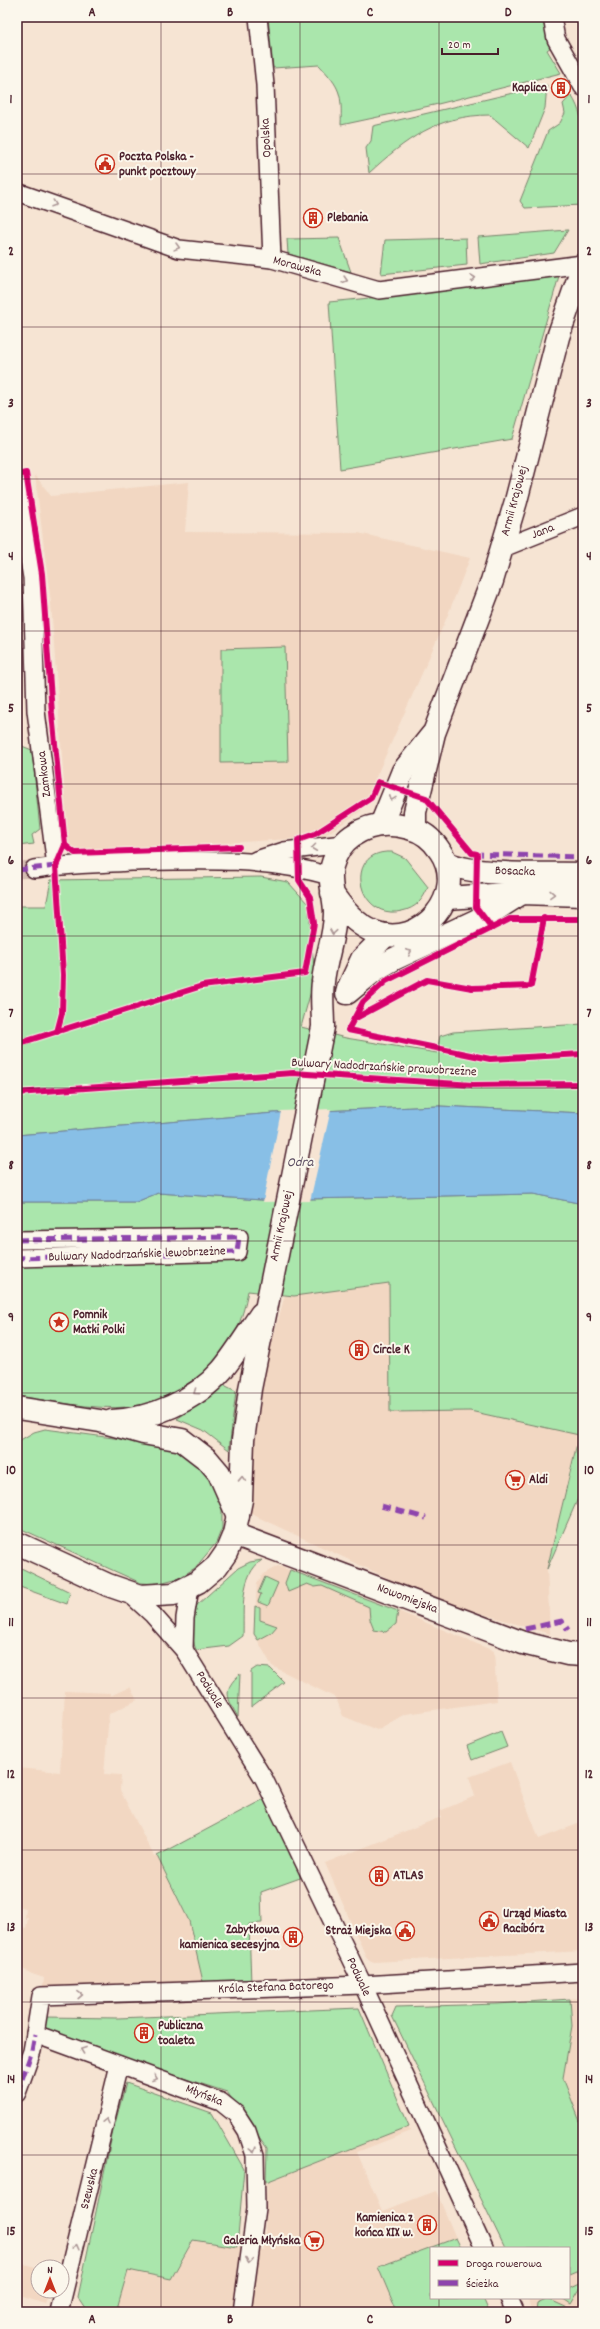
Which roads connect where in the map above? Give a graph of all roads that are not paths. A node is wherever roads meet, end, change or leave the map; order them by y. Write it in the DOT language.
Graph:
graph roads {
  1 [pos="258,17"];
  2 [pos="552,17"];
  3 [pos="583,87"];
  4 [pos="17,191"];
  5 [pos="272,259"];
  6 [pos="583,264"];
  7 [pos="17,486"];
  8 [pos="583,516"];
  9 [pos="503,548"];
  10 [pos="434,733"];
  11 [pos="381,825"];
  12 [pos="415,829"];
  13 [pos="343,844"];
  14 [pos="254,861"];
  15 [pos="447,863"];
  16 [pos="56,866"];
  17 [pos="34,869"];
  18 [pos="583,874"];
  19 [pos="331,885"];
  20 [pos="522,893"];
  21 [pos="583,895"];
  22 [pos="447,898"];
  23 [pos="386,935"];
  24 [pos="347,992"];
  25 [pos="323,1027"];
  26 [pos="17,1240"];
  27 [pos="17,1258"];
  28 [pos="267,1298"];
  29 [pos="17,1408"];
  30 [pos="44,1412"];
  31 [pos="17,1421"];
  32 [pos="100,1421"];
  33 [pos="236,1526"];
  34 [pos="17,1543"];
  35 [pos="190,1588"];
  36 [pos="129,1593"];
  37 [pos="184,1650"];
  38 [pos="583,1655"];
  39 [pos="583,1972"];
  40 [pos="363,1985"];
  41 [pos="35,2034"];
  42 [pos="119,2065"];
  43 [pos="17,2093"];
  44 [pos="484,2247"];
  45 [pos="508,2299"];
  46 [pos="59,2312"];
  47 [pos="242,2312"];
  48 [pos="515,2312"];
  1 -- 5 [label="street, Opolska"];
  2 -- 3 [label="street"];
  4 -- 5 [label="street, Morawska, one-way"];
  5 -- 6 [label="street, Morawska, one-way"];
  6 -- 9 [label="street, Armii Krajowej"];
  7 -- 16 [label="street, Zamkowa"];
  8 -- 9 [label="street, Jana"];
  9 -- 10 [label="street, Armii Krajowej"];
  10 -- 11 [label="street, Armii Krajowej, one-way"];
  10 -- 12 [label="street, Armii Krajowej"];
  11 -- 12 [label="street"];
  11 -- 13 [label="street"];
  12 -- 15 [label="street"];
  13 -- 14 [label="street, one-way"];
  13 -- 19 [label="street"];
  14 -- 16 [label="street"];
  14 -- 19 [label="street"];
  15 -- 18 [label="street, Bosacka"];
  15 -- 22 [label="street"];
  16 -- 17 [label="street"];
  19 -- 23 [label="street"];
  19 -- 25 [label="street, Armii Krajowej, one-way"];
  20 -- 21 [label="street, Bosacka, one-way"];
  20 -- 22 [label="street, Bosacka"];
  24 -- 20 [label="street, one-way"];
  22 -- 23 [label="street"];
  23 -- 24 [label="street, Armii Krajowej"];
  24 -- 25 [label="street, Armii Krajowej"];
  25 -- 28 [label="street, Armii Krajowej"];
  26 -- 27 [label="street, Bulwary Nadodrzańskie lewobrzeżne"];
  28 -- 32 [label="street, Armii Krajowej, one-way"];
  33 -- 28 [label="street, Armii Krajowej, one-way"];
  29 -- 30 [label="street"];
  30 -- 31 [label="street"];
  30 -- 32 [label="street"];
  32 -- 33 [label="street"];
  33 -- 35 [label="street, Armii Krajowej"];
  33 -- 38 [label="street, Nowomiejska"];
  34 -- 36 [label="street"];
  35 -- 36 [label="street"];
  35 -- 37 [label="street"];
  36 -- 37 [label="street, Podwale"];
  37 -- 40 [label="street, Podwale"];
  39 -- 40 [label="street, Króla Stefana Batorego"];
  41 -- 40 [label="street, Króla Stefana Batorego, one-way"];
  40 -- 44 [label="street, Podwale"];
  42 -- 41 [label="street, Młyńska, one-way"];
  41 -- 43 [label="street"];
  46 -- 42 [label="street, Szewska, one-way"];
  42 -- 47 [label="street, Młyńska, one-way"];
  45 -- 48 [label="street"];
}
